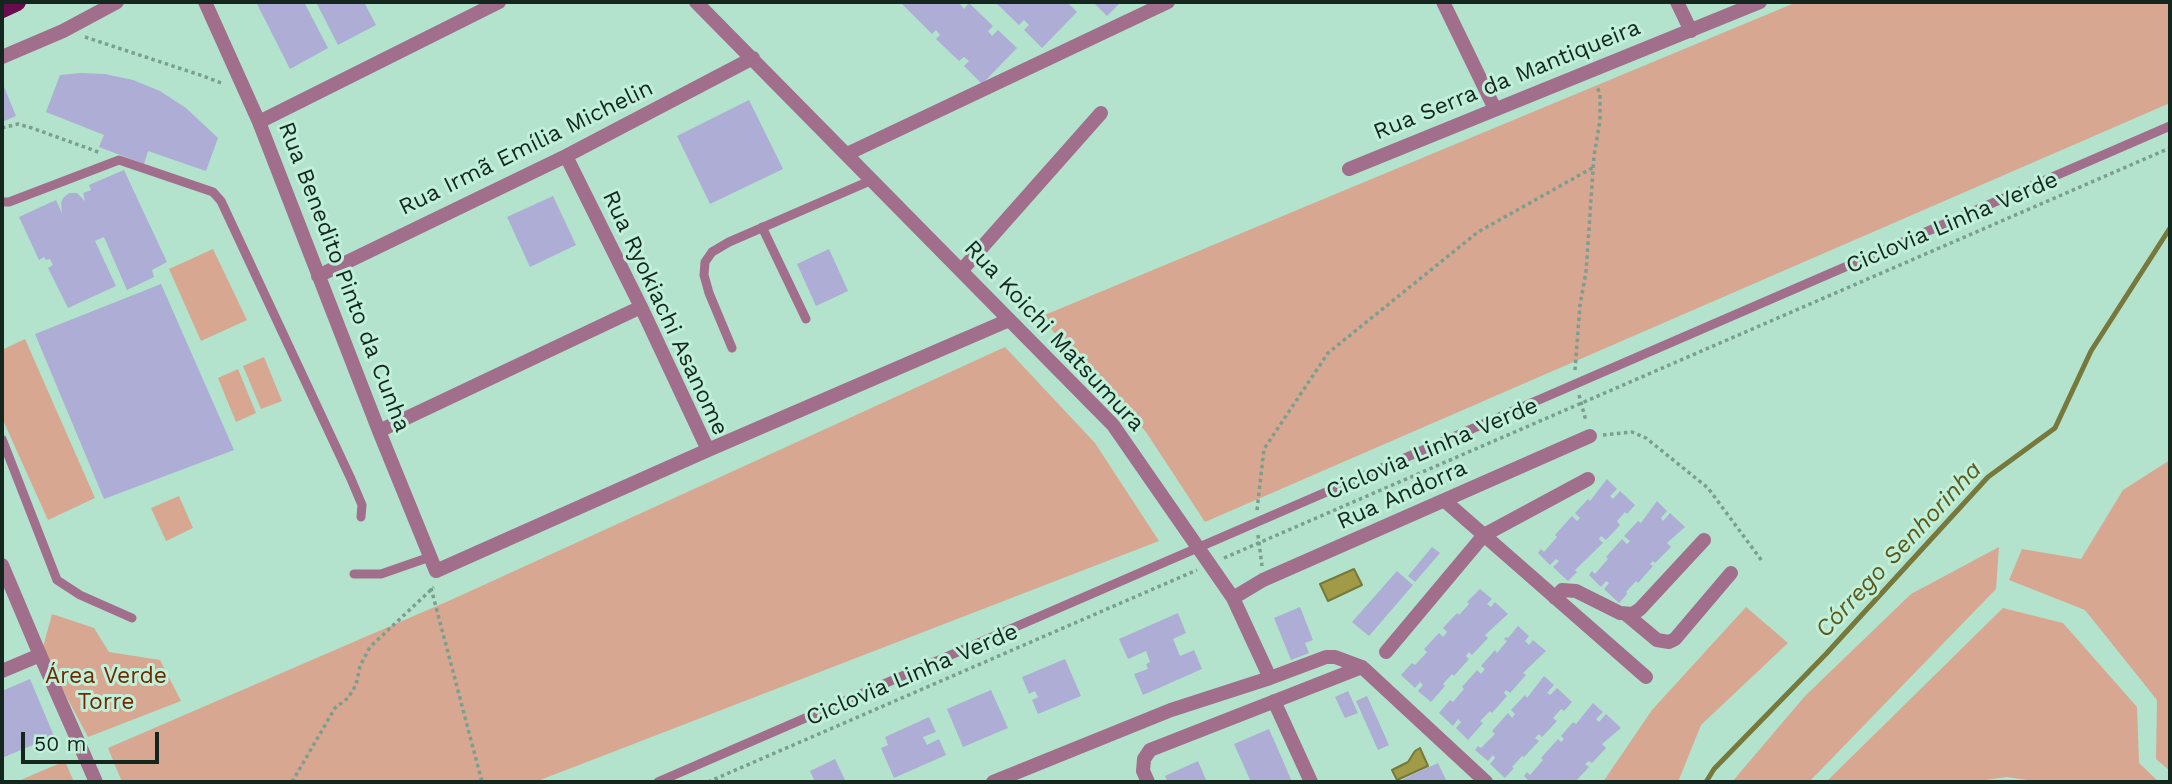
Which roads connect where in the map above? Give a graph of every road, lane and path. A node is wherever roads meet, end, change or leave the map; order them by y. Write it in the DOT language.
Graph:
graph roads {
  1 [pos="17,2"];
  2 [pos="117,2"];
  3 [pos="205,2"];
  4 [pos="499,2"];
  5 [pos="696,2"];
  6 [pos="1168,2"];
  7 [pos="1443,2"];
  8 [pos="1677,2"];
  9 [pos="1760,2"];
  10 [pos="2,9"];
  11 [pos="63,31"];
  12 [pos="1691,31"];
  13 [pos="2,57"];
  14 [pos="752,58"];
  15 [pos="1591,71"];
  16 [pos="245,93"];
  17 [pos="1495,109"];
  18 [pos="1101,113"];
  19 [pos="259,122"];
  20 [pos="2170,126"];
  21 [pos="2,128"];
  22 [pos="2170,148"];
  23 [pos="847,154"];
  24 [pos="566,156"];
  25 [pos="119,160"];
  26 [pos="1594,167"];
  27 [pos="1349,169"];
  28 [pos="872,180"];
  29 [pos="2,202"];
  30 [pos="762,228"];
  31 [pos="961,271"];
  32 [pos="318,275"];
  33 [pos="641,307"];
  34 [pos="806,319"];
  35 [pos="1009,320"];
  36 [pos="732,348"];
  37 [pos="1576,384"];
  38 [pos="379,431"];
  39 [pos="1590,436"];
  40 [pos="2,439"];
  41 [pos="708,450"];
  42 [pos="1588,479"];
  43 [pos="1446,501"];
  44 [pos="361,517"];
  45 [pos="1256,522"];
  46 [pos="1484,536"];
  47 [pos="1704,540"];
  48 [pos="1198,547"];
  49 [pos="1762,561"];
  50 [pos="433,564"];
  51 [pos="1210,564"];
  52 [pos="2,565"];
  53 [pos="1731,573"];
  54 [pos="354,575"];
  55 [pos="1263,580"];
  56 [pos="431,588"];
  57 [pos="1233,598"];
  58 [pos="1555,598"];
  59 [pos="1627,615"];
  60 [pos="132,618"];
  61 [pos="1386,652"];
  62 [pos="40,654"];
  63 [pos="1362,667"];
  64 [pos="2,671"];
  65 [pos="1646,677"];
  66 [pos="1270,678"];
  67 [pos="1274,701"];
  68 [pos="96,782"];
  69 [pos="292,782"];
  70 [pos="482,782"];
  71 [pos="658,782"];
  72 [pos="708,782"];
  73 [pos="993,782"];
  74 [pos="1148,782"];
  75 [pos="1311,782"];
  76 [pos="1486,782"];
  1 -- 10 [label="main road"];
  2 -- 11 [label="street"];
  3 -- 16 [label="street, Rua Benedito Pinto da Cunha"];
  4 -- 19 [label="street"];
  5 -- 14 [label="street, Rua Koichi Matsumura"];
  6 -- 23 [label="street"];
  7 -- 17 [label="street"];
  8 -- 12 [label="street"];
  9 -- 12 [label="street, Rua Serra da Mantiqueira"];
  11 -- 13 [label="street"];
  11 -- 16 [label="path"];
  12 -- 15 [label="street, Rua Serra da Mantiqueira"];
  14 -- 23 [label="street, Rua Koichi Matsumura"];
  14 -- 24 [label="street, Rua Irmã Emília Michelin"];
  15 -- 17 [label="street, Rua Serra da Mantiqueira"];
  15 -- 26 [label="path"];
  16 -- 19 [label="street, Rua Benedito Pinto da Cunha"];
  17 -- 27 [label="street, Rua Serra da Mantiqueira"];
  18 -- 31 [label="street"];
  19 -- 32 [label="street, Rua Benedito Pinto da Cunha"];
  20 -- 37 [label="lane"];
  21 -- 25 [label="path"];
  22 -- 51 [label="path, Ciclovia Linha Verde"];
  23 -- 28 [label="street, Rua Koichi Matsumura"];
  24 -- 32 [label="street, Rua Irmã Emília Michelin"];
  24 -- 33 [label="street, Rua Ryokiachi Asanome"];
  25 -- 29 [label="lane"];
  25 -- 44 [label="lane"];
  26 -- 37 [label="path"];
  26 -- 45 [label="path"];
  28 -- 30 [label="lane"];
  28 -- 31 [label="street, Rua Koichi Matsumura"];
  30 -- 34 [label="lane"];
  30 -- 36 [label="lane"];
  31 -- 35 [label="street, Rua Koichi Matsumura"];
  32 -- 38 [label="street, Rua Benedito Pinto da Cunha"];
  33 -- 38 [label="street"];
  33 -- 41 [label="street, Rua Ryokiachi Asanome"];
  35 -- 41 [label="street"];
  35 -- 48 [label="street, Rua Koichi Matsumura"];
  37 -- 39 [label="path"];
  37 -- 45 [label="lane"];
  38 -- 50 [label="street, Rua Benedito Pinto da Cunha"];
  39 -- 43 [label="street, Rua Andorra"];
  39 -- 49 [label="path"];
  40 -- 60 [label="lane"];
  41 -- 50 [label="street, Rua Ryokiachi Asanome"];
  42 -- 46 [label="street"];
  43 -- 46 [label="street"];
  43 -- 55 [label="street, Rua Andorra"];
  45 -- 48 [label="lane"];
  45 -- 55 [label="path"];
  46 -- 58 [label="street"];
  46 -- 61 [label="street"];
  47 -- 59 [label="street"];
  48 -- 51 [label="street, Rua Koichi Matsumura"];
  48 -- 71 [label="lane"];
  50 -- 54 [label="lane"];
  50 -- 56 [label="path"];
  51 -- 57 [label="street, Rua Koichi Matsumura"];
  51 -- 72 [label="path, Ciclovia Linha Verde"];
  52 -- 62 [label="street"];
  53 -- 59 [label="street"];
  55 -- 57 [label="street, Rua Andorra"];
  56 -- 69 [label="path"];
  56 -- 70 [label="path"];
  57 -- 66 [label="street, Rua Koichi Matsumura"];
  58 -- 59 [label="street"];
  58 -- 65 [label="street"];
  62 -- 64 [label="street"];
  62 -- 68 [label="street"];
  63 -- 66 [label="street"];
  63 -- 67 [label="street"];
  63 -- 76 [label="street"];
  66 -- 73 [label="street"];
  67 -- 74 [label="street"];
  67 -- 75 [label="street"];
}
